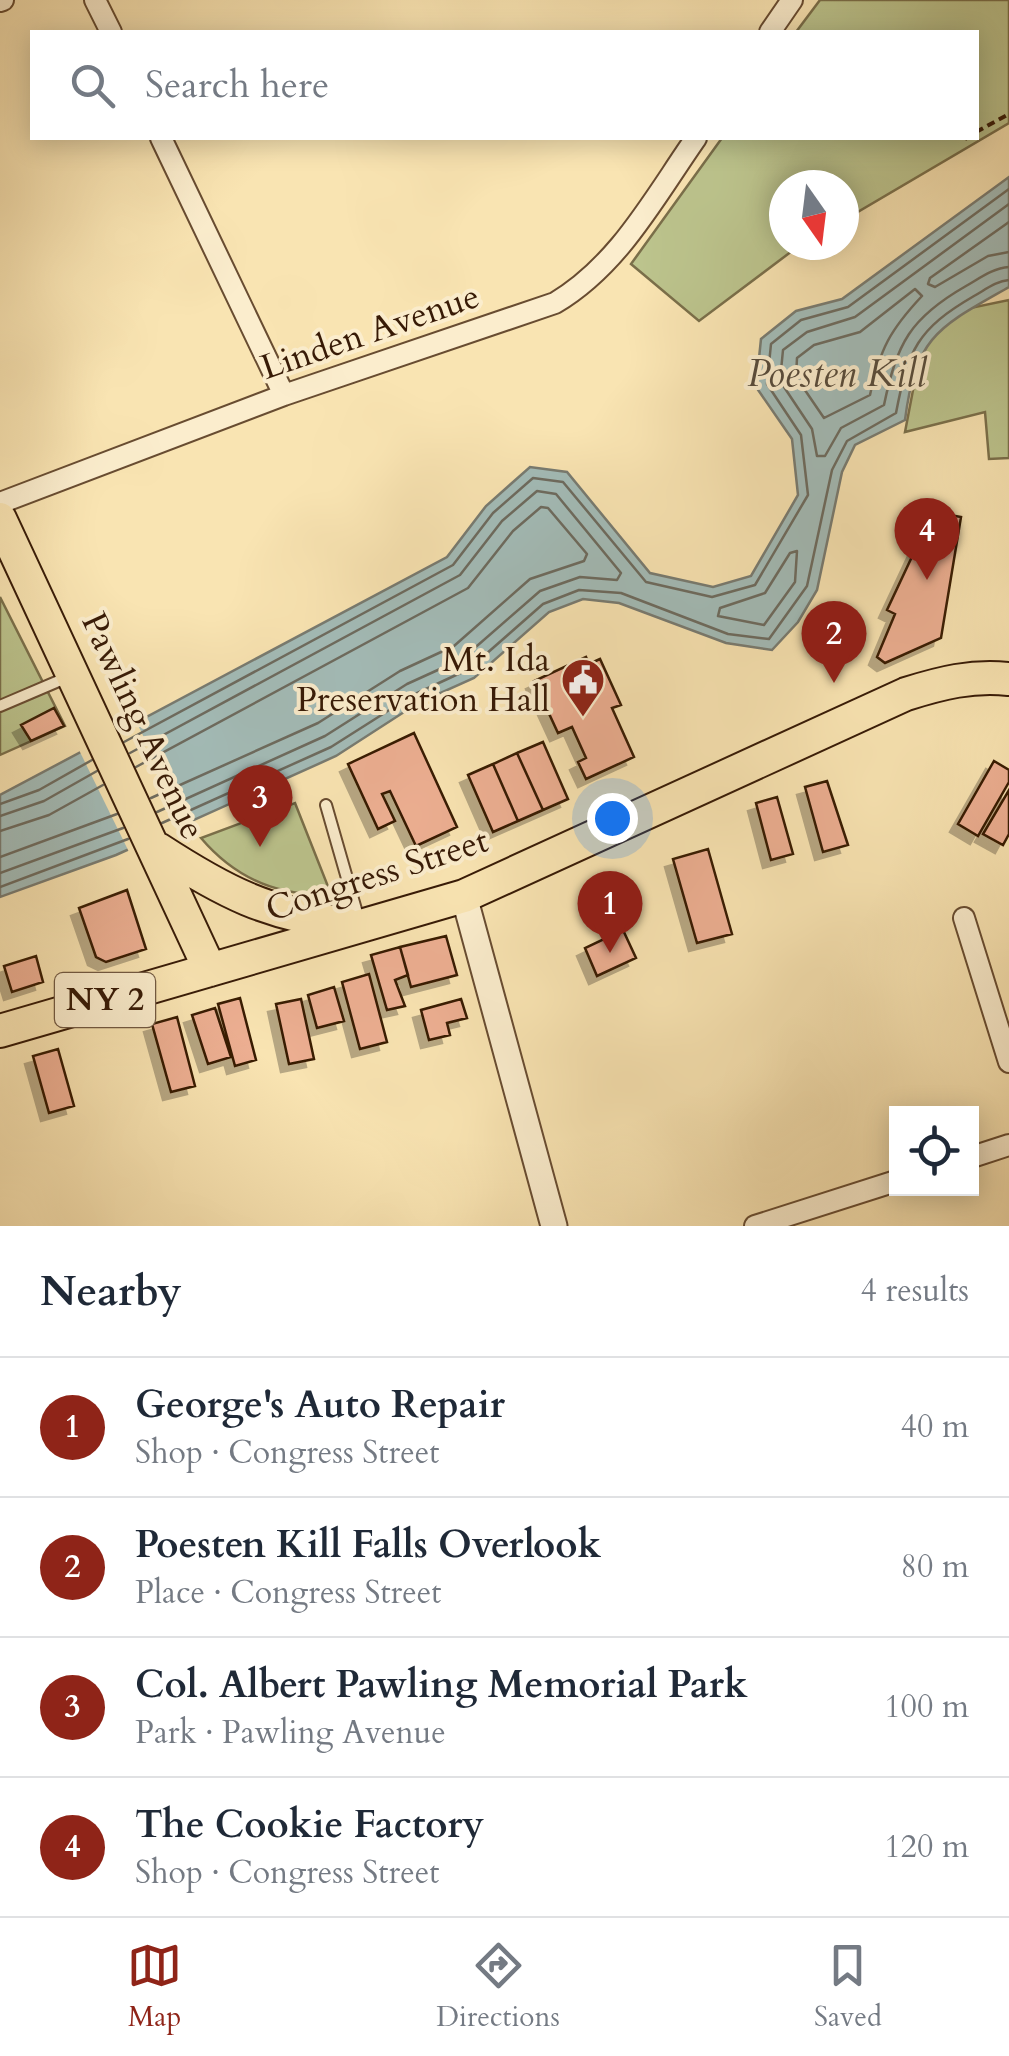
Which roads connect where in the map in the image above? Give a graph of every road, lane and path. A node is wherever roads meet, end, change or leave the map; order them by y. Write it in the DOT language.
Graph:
graph roads {
  1 [pos="95,0"];
  2 [pos="792,0"];
  3 [pos="110,30"];
  4 [pos="771,30"];
  5 [pos="1009,114"];
  6 [pos="979,130"];
  7 [pos="162,140"];
  8 [pos="695,140"];
  9 [pos="284,395"];
  10 [pos="0,503"];
  11 [pos="0,519"];
  12 [pos="74,674"];
  13 [pos="1009,679"];
  14 [pos="0,706"];
  15 [pos="326,806"];
  16 [pos="157,849"];
  17 [pos="464,896"];
  18 [pos="964,918"];
  19 [pos="360,926"];
  20 [pos="210,970"];
  21 [pos="0,1031"];
  22 [pos="1009,1062"];
  23 [pos="1009,1145"];
  24 [pos="979,1155"];
  25 [pos="889,1183"];
  26 [pos="554,1226"];
  27 [pos="755,1226"];
  1 -- 3 [label="street"];
  2 -- 4 [label="street"];
  5 -- 6 [label="path"];
  7 -- 9 [label="street"];
  8 -- 9 [label="street, Linden Avenue"];
  9 -- 10 [label="street, Linden Avenue"];
  11 -- 12 [label="main road, Pawling Avenue"];
  12 -- 14 [label="lane"];
  12 -- 16 [label="main road, Pawling Avenue"];
  13 -- 17 [label="main road, Congress Street / NY 2"];
  15 -- 19 [label="lane"];
  16 -- 19 [label="main road"];
  16 -- 20 [label="main road, Pawling Avenue"];
  17 -- 19 [label="main road, Congress Street / NY 2"];
  17 -- 26 [label="street"];
  18 -- 22 [label="street"];
  19 -- 20 [label="main road, Congress Street / NY 2"];
  20 -- 21 [label="main road, NY 2"];
  23 -- 24 [label="street"];
  25 -- 27 [label="street"];
}
